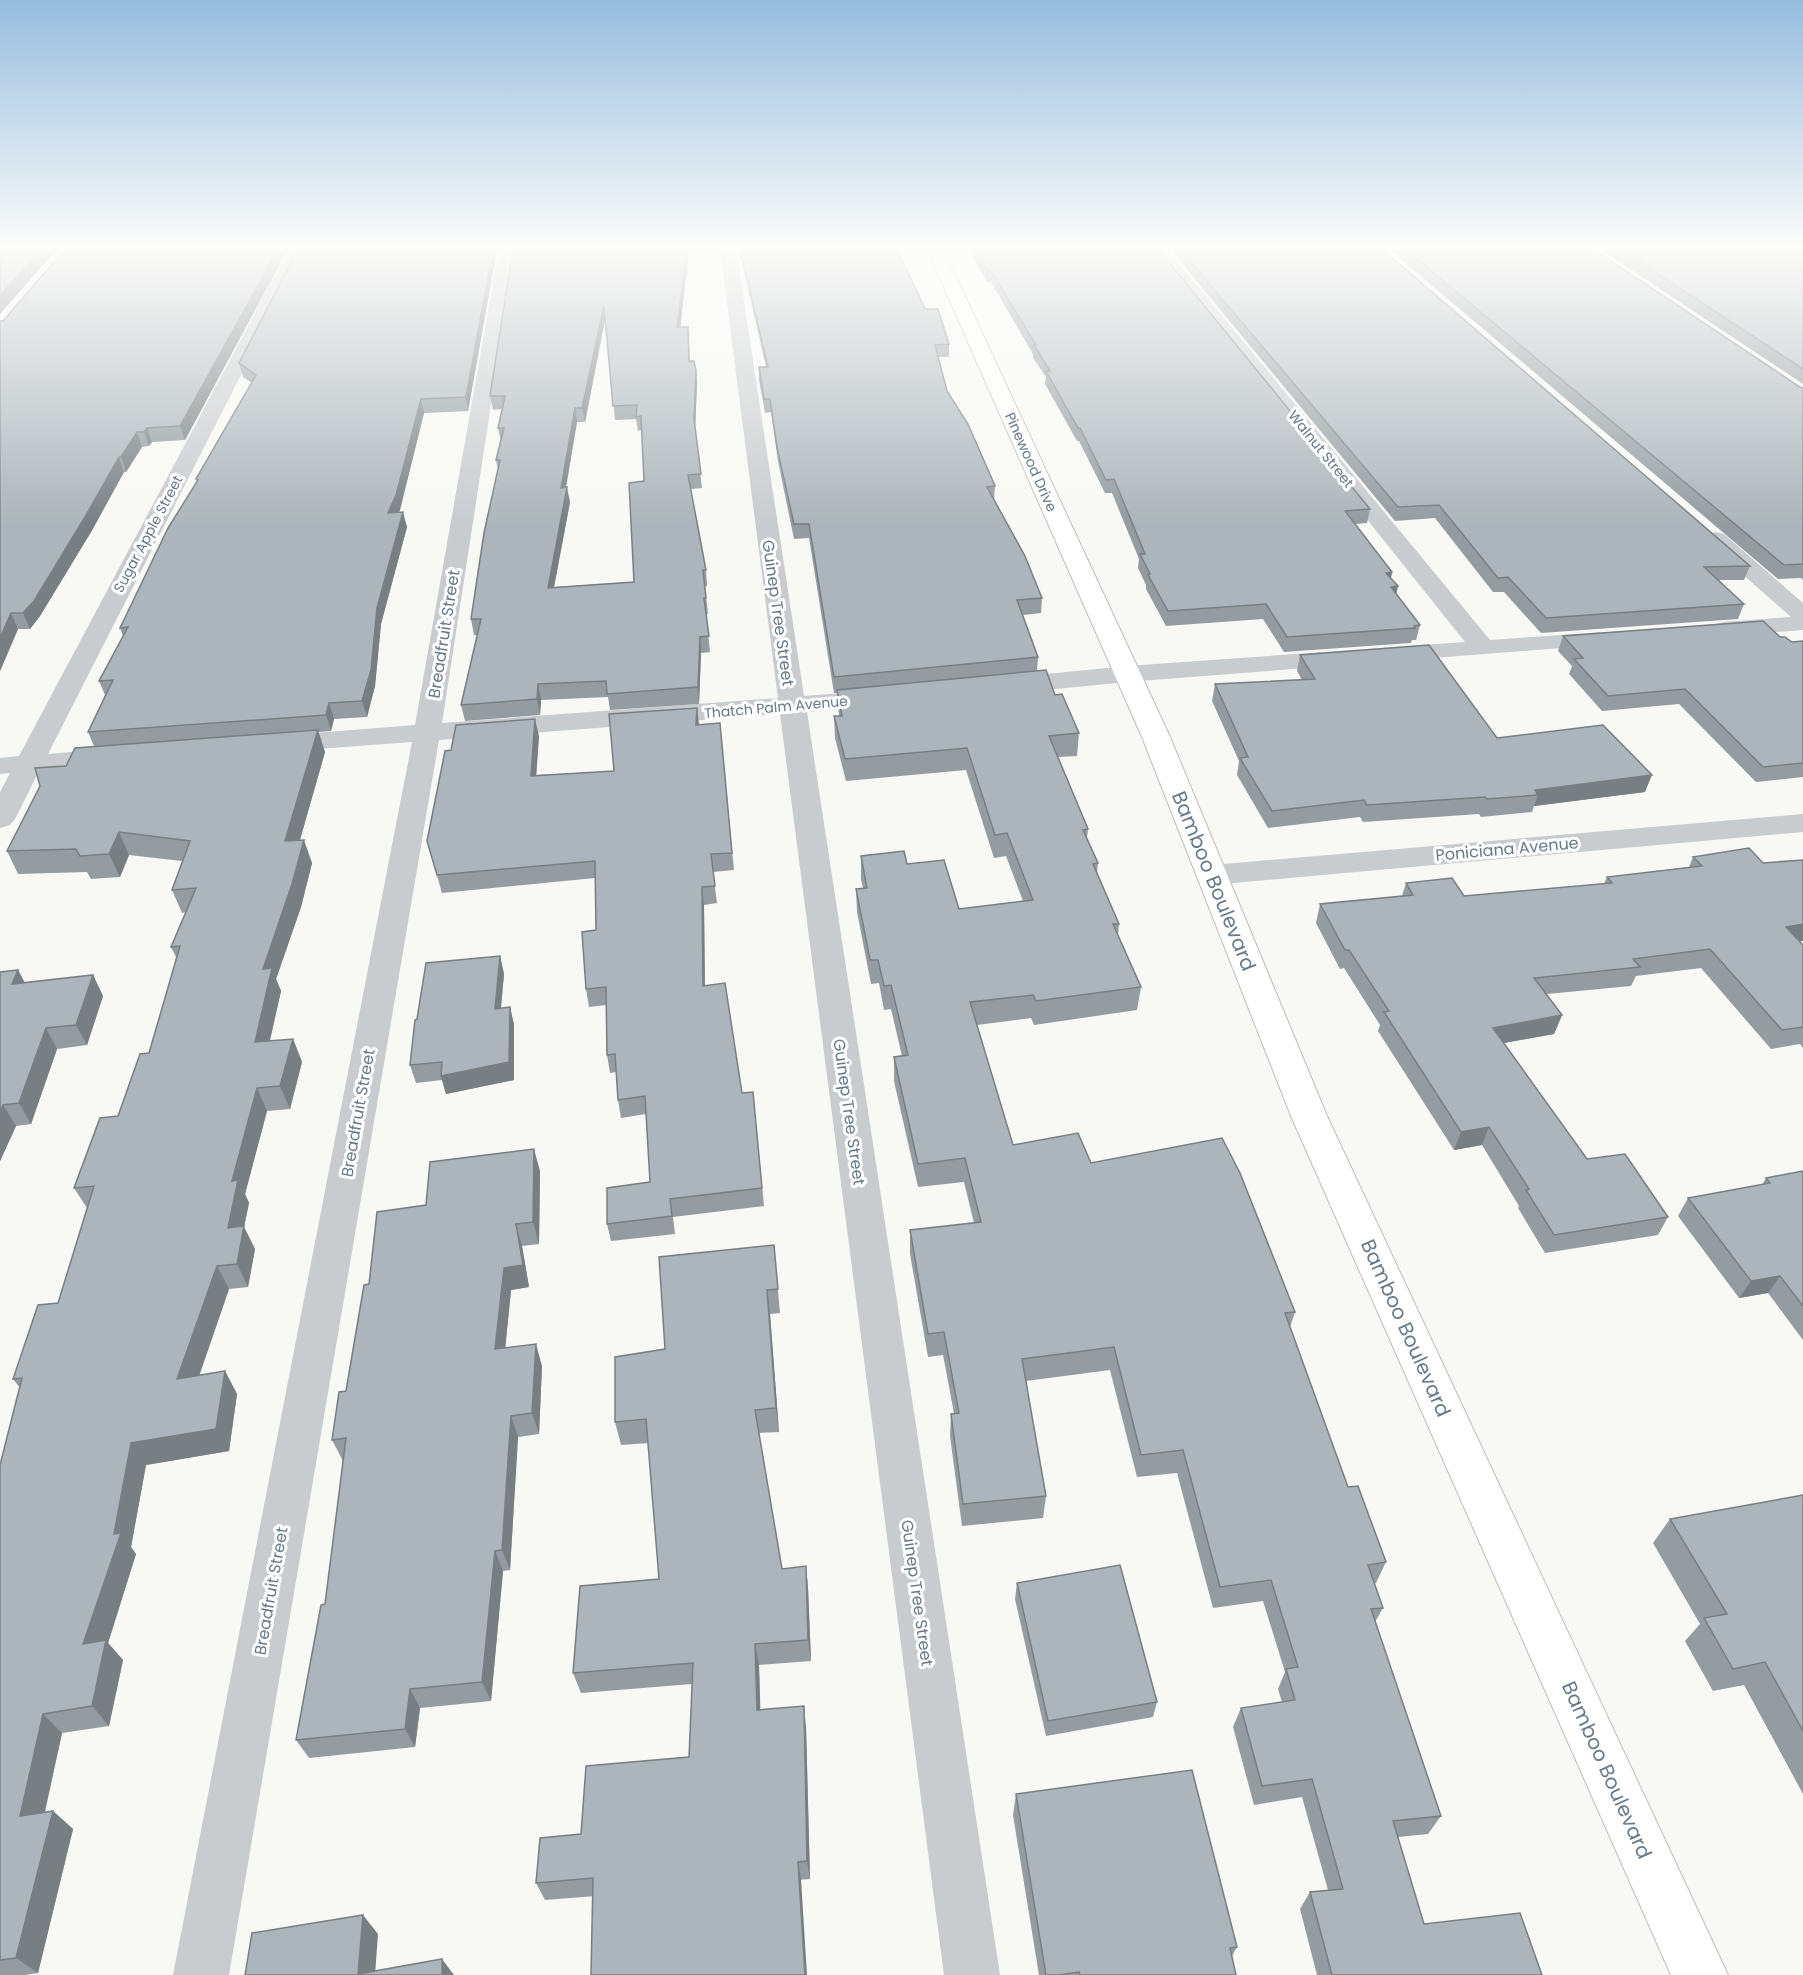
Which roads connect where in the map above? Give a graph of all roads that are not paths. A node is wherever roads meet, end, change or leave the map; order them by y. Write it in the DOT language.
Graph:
graph roads {
  1 [pos="249,341"];
  2 [pos="492,341"];
  3 [pos="741,341"];
  4 [pos="977,341"];
  5 [pos="1234,341"];
  6 [pos="1703,529"];
  7 [pos="1803,615"];
  8 [pos="1803,623"];
  9 [pos="1696,632"];
  10 [pos="1625,637"];
  11 [pos="1483,648"];
  12 [pos="1127,674"];
  13 [pos="988,688"];
  14 [pos="907,696"];
  15 [pos="791,707"];
  16 [pos="427,733"];
  17 [pos="250,746"];
  18 [pos="144,754"];
  19 [pos="28,764"];
  20 [pos="0,766"];
  21 [pos="0,819"];
  22 [pos="1803,823"];
  23 [pos="1212,875"];
  24 [pos="201,1975"];
  25 [pos="972,1975"];
  26 [pos="1700,1975"];
  1 -- 19 [label="street, Sugar Apple Street"];
  2 -- 16 [label="street, Breadfruit Street"];
  3 -- 15 [label="street, Guinep Tree Street"];
  4 -- 12 [label="main road, Pinewood Drive"];
  5 -- 11 [label="street, Walnut Street"];
  6 -- 7 [label="street"];
  8 -- 9 [label="street"];
  10 -- 11 [label="street"];
  11 -- 12 [label="street"];
  12 -- 13 [label="street"];
  12 -- 23 [label="main road, Bamboo Boulevard"];
  14 -- 15 [label="street, Thatch Palm Avenue"];
  15 -- 16 [label="street, Thatch Palm Avenue"];
  15 -- 25 [label="street, Guinep Tree Street"];
  16 -- 17 [label="street, Thatch Palm Avenue"];
  16 -- 24 [label="street, Breadfruit Street"];
  18 -- 19 [label="street"];
  19 -- 20 [label="street"];
  19 -- 21 [label="street, Sugar Apple Street"];
  22 -- 23 [label="street, Poniciana Avenue"];
  23 -- 26 [label="main road, Bamboo Boulevard"];
}
